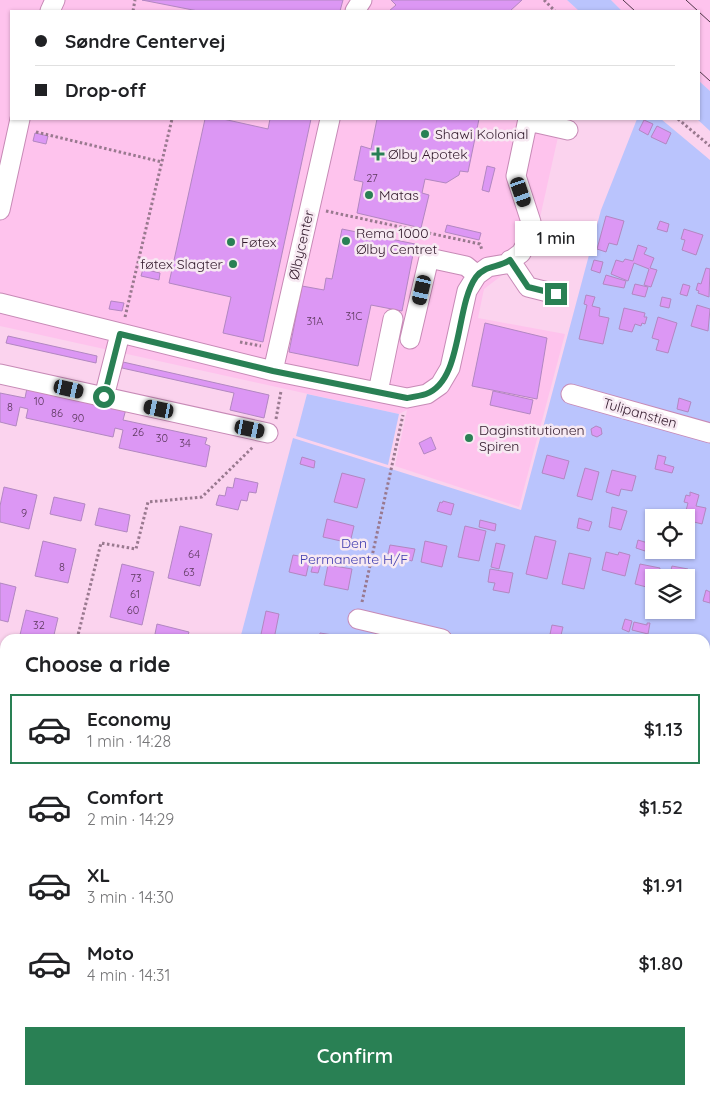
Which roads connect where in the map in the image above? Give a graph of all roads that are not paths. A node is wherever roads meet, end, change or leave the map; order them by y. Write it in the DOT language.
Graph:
graph roads {
  1 [pos="330,120"];
  2 [pos="528,120"];
  3 [pos="18,124"];
  4 [pos="568,130"];
  5 [pos="0,210"];
  6 [pos="510,260"];
  7 [pos="483,271"];
  8 [pos="556,294"];
  9 [pos="0,303"];
  10 [pos="393,319"];
  11 [pos="120,334"];
  12 [pos="410,339"];
  13 [pos="278,372"];
  14 [pos="0,374"];
  15 [pos="378,392"];
  16 [pos="571,394"];
  17 [pos="104,397"];
  18 [pos="268,433"];
  19 [pos="710,433"];
  20 [pos="358,618"];
  21 [pos="422,634"];
  1 -- 13 [label="street, Ølbycenter"];
  2 -- 4 [label="street"];
  2 -- 6 [label="street"];
  3 -- 5 [label="street"];
  6 -- 7 [label="street"];
  6 -- 8 [label="street"];
  7 -- 12 [label="street"];
  7 -- 15 [label="street"];
  9 -- 11 [label="street"];
  10 -- 15 [label="street"];
  11 -- 13 [label="street"];
  11 -- 17 [label="street"];
  13 -- 15 [label="street"];
  14 -- 17 [label="street"];
  16 -- 19 [label="street, Tulipanstien"];
  17 -- 18 [label="street"];
  20 -- 21 [label="street"];
}
